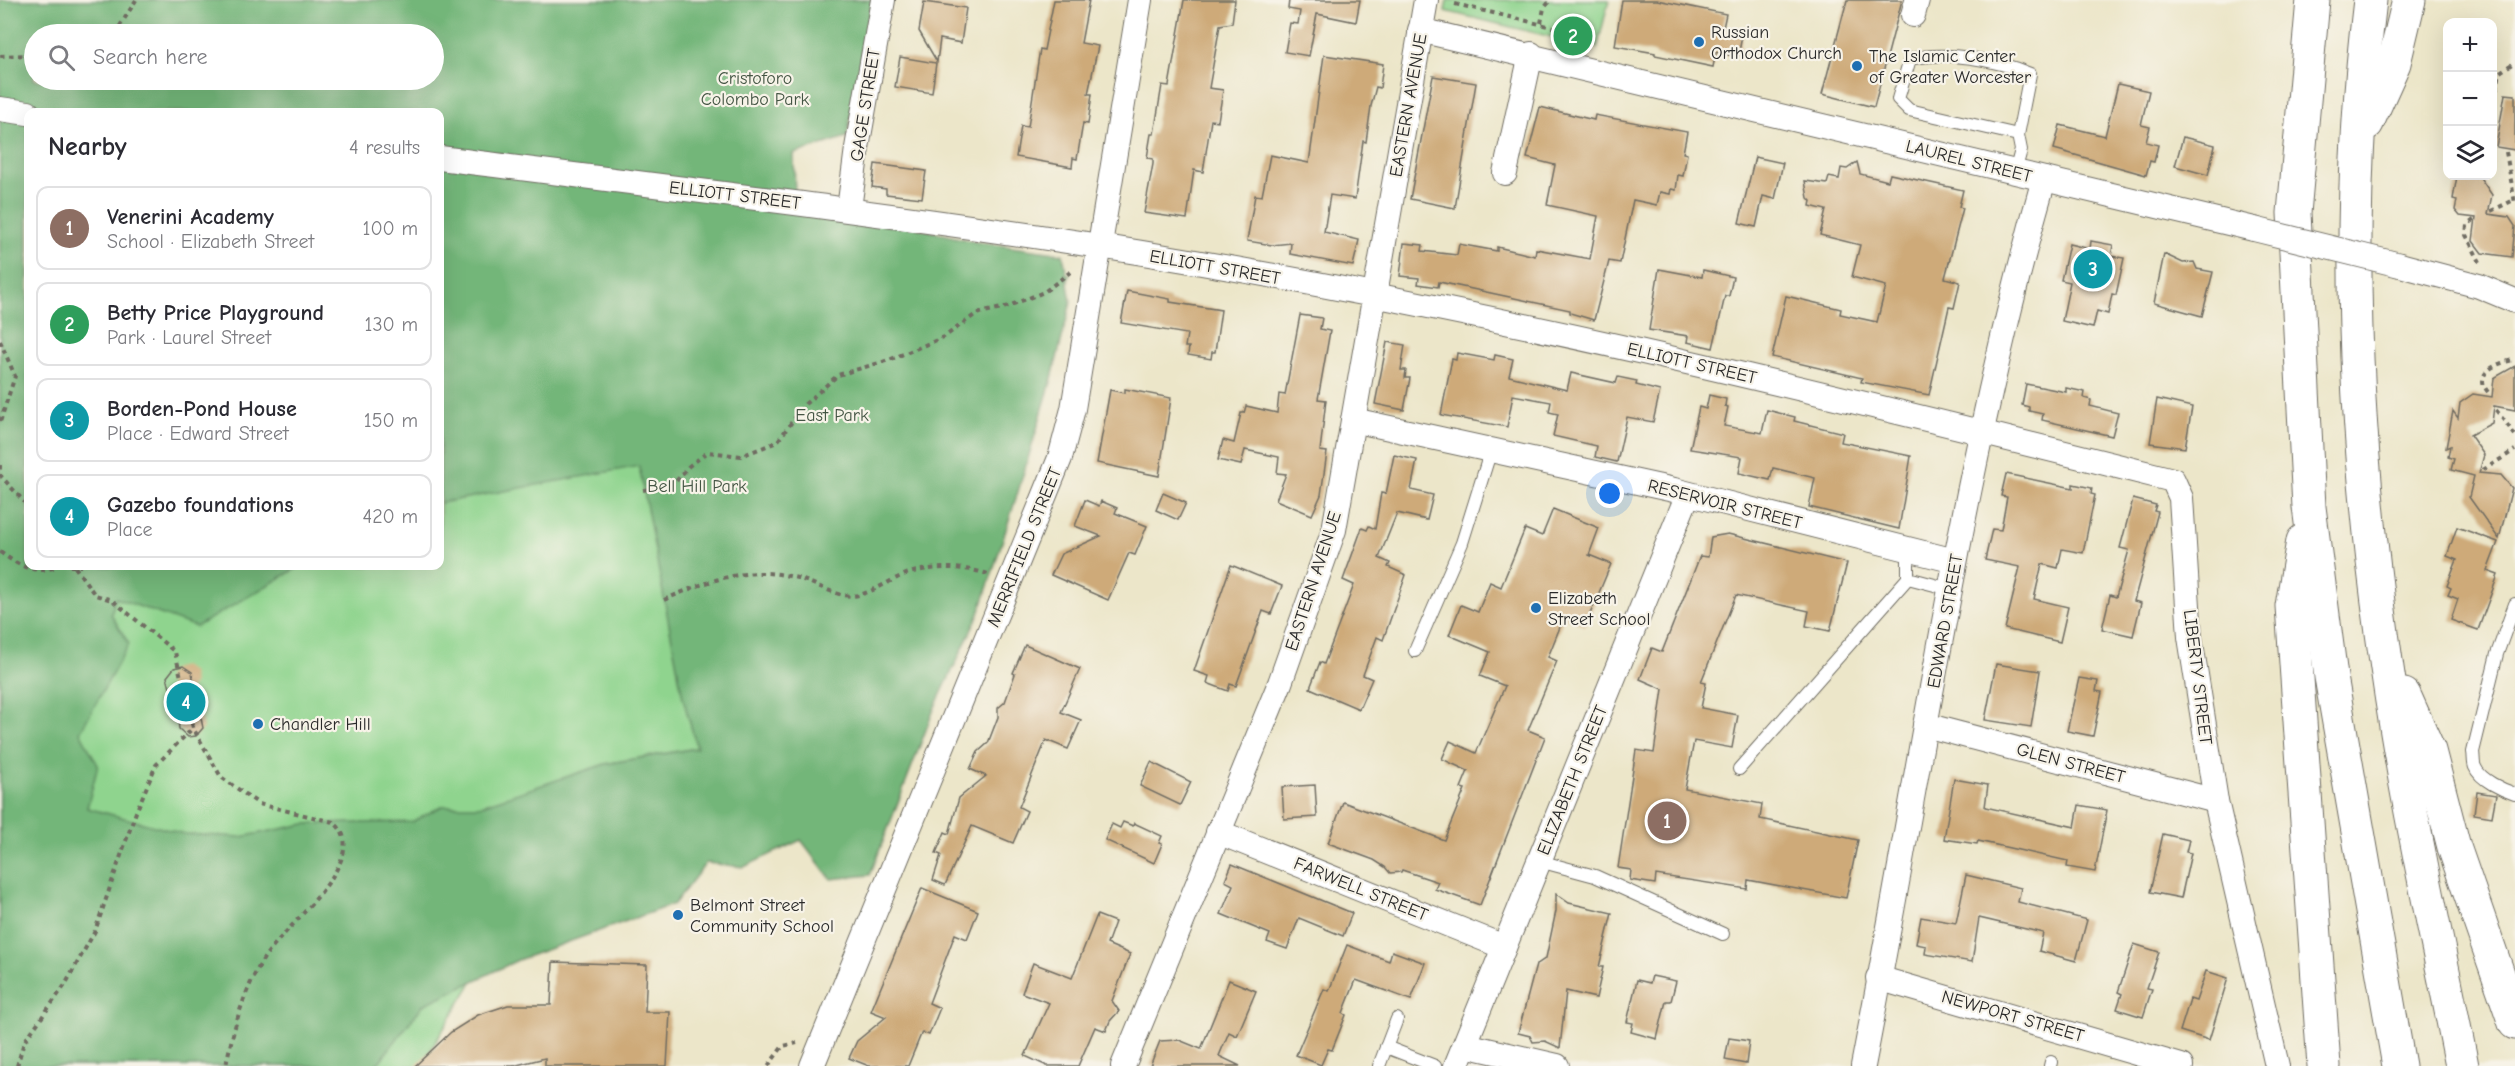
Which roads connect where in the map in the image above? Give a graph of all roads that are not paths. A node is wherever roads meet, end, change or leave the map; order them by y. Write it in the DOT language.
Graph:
graph roads {
  1 [pos="883,0"];
  2 [pos="1140,0"];
  3 [pos="1426,0"];
  4 [pos="2370,0"];
  5 [pos="2409,0"];
  6 [pos="2309,9"];
  7 [pos="1420,30"];
  8 [pos="1531,54"];
  9 [pos="0,109"];
  10 [pos="24,112"];
  11 [pos="2018,135"];
  12 [pos="2358,141"];
  13 [pos="444,158"];
  14 [pos="2015,172"];
  15 [pos="1505,173"];
  16 [pos="2044,180"];
  17 [pos="849,209"];
  18 [pos="1100,246"];
  19 [pos="1375,296"];
  20 [pos="2515,301"];
  21 [pos="1353,420"];
  22 [pos="1981,432"];
  23 [pos="1491,450"];
  24 [pos="1688,494"];
  25 [pos="2309,507"];
  26 [pos="1908,549"];
  27 [pos="1955,561"];
  28 [pos="1908,578"];
  29 [pos="1950,589"];
  30 [pos="2515,604"];
  31 [pos="1415,651"];
  32 [pos="2386,655"];
  33 [pos="1925,726"];
  34 [pos="1739,769"];
  35 [pos="2515,794"];
  36 [pos="2216,801"];
  37 [pos="1218,832"];
  38 [pos="1539,861"];
  39 [pos="1723,934"];
  40 [pos="1504,947"];
  41 [pos="1878,978"];
  42 [pos="1397,1019"];
  43 [pos="2515,1023"];
  44 [pos="1386,1047"];
  45 [pos="1461,1055"];
  46 [pos="812,1066"];
  47 [pos="1123,1066"];
  48 [pos="1379,1066"];
  49 [pos="1435,1066"];
  50 [pos="1557,1066"];
  51 [pos="1863,1066"];
  52 [pos="2181,1066"];
  53 [pos="2277,1066"];
  54 [pos="2324,1066"];
  55 [pos="2399,1066"];
  56 [pos="2462,1066"];
  1 -- 17 [label="street, GAGE STREET"];
  2 -- 18 [label="street, MERRIFIELD STREET"];
  3 -- 7 [label="street, EASTERN AVENUE"];
  4 -- 12 [label="highway"];
  5 -- 12 [label="highway"];
  6 -- 25 [label="highway"];
  7 -- 8 [label="street, LAUREL STREET"];
  7 -- 19 [label="street, EASTERN AVENUE"];
  8 -- 14 [label="street, LAUREL STREET"];
  8 -- 15 [label="street"];
  9 -- 10 [label="street"];
  11 -- 11 [label="lane"];
  11 -- 14 [label="lane"];
  12 -- 32 [label="highway"];
  13 -- 17 [label="street, ELLIOTT STREET"];
  14 -- 16 [label="street, LAUREL STREET"];
  16 -- 20 [label="street, LAUREL STREET, bridge"];
  16 -- 22 [label="street, EDWARD STREET"];
  17 -- 18 [label="street, ELLIOTT STREET"];
  18 -- 19 [label="street, ELLIOTT STREET"];
  18 -- 46 [label="street, MERRIFIELD STREET"];
  19 -- 21 [label="street, EASTERN AVENUE"];
  19 -- 22 [label="street, ELLIOTT STREET"];
  21 -- 23 [label="street, RESERVOIR STREET"];
  21 -- 37 [label="street, EASTERN AVENUE"];
  22 -- 27 [label="street, EDWARD STREET"];
  22 -- 36 [label="street, LIBERTY STREET"];
  23 -- 24 [label="street, RESERVOIR STREET"];
  23 -- 31 [label="lane"];
  24 -- 26 [label="street, RESERVOIR STREET"];
  24 -- 38 [label="street, ELIZABETH STREET"];
  25 -- 54 [label="highway"];
  25 -- 55 [label="highway"];
  26 -- 27 [label="street, RESERVOIR STREET"];
  26 -- 28 [label="lane"];
  27 -- 29 [label="street, EDWARD STREET"];
  28 -- 29 [label="lane"];
  28 -- 34 [label="lane"];
  29 -- 33 [label="street, EDWARD STREET"];
  30 -- 35 [label="lane"];
  32 -- 43 [label="highway"];
  32 -- 56 [label="highway"];
  33 -- 36 [label="street, GLEN STREET"];
  33 -- 41 [label="street, EDWARD STREET"];
  36 -- 53 [label="street, LIBERTY STREET"];
  37 -- 40 [label="street, FARWELL STREET"];
  37 -- 47 [label="street, EASTERN AVENUE"];
  38 -- 39 [label="lane"];
  38 -- 40 [label="street, ELIZABETH STREET"];
  40 -- 45 [label="street, ELIZABETH STREET"];
  41 -- 51 [label="street, EDWARD STREET"];
  41 -- 52 [label="street, NEWPORT STREET"];
  42 -- 44 [label="lane"];
  44 -- 48 [label="lane"];
  44 -- 49 [label="lane"];
  45 -- 50 [label="street"];
}
